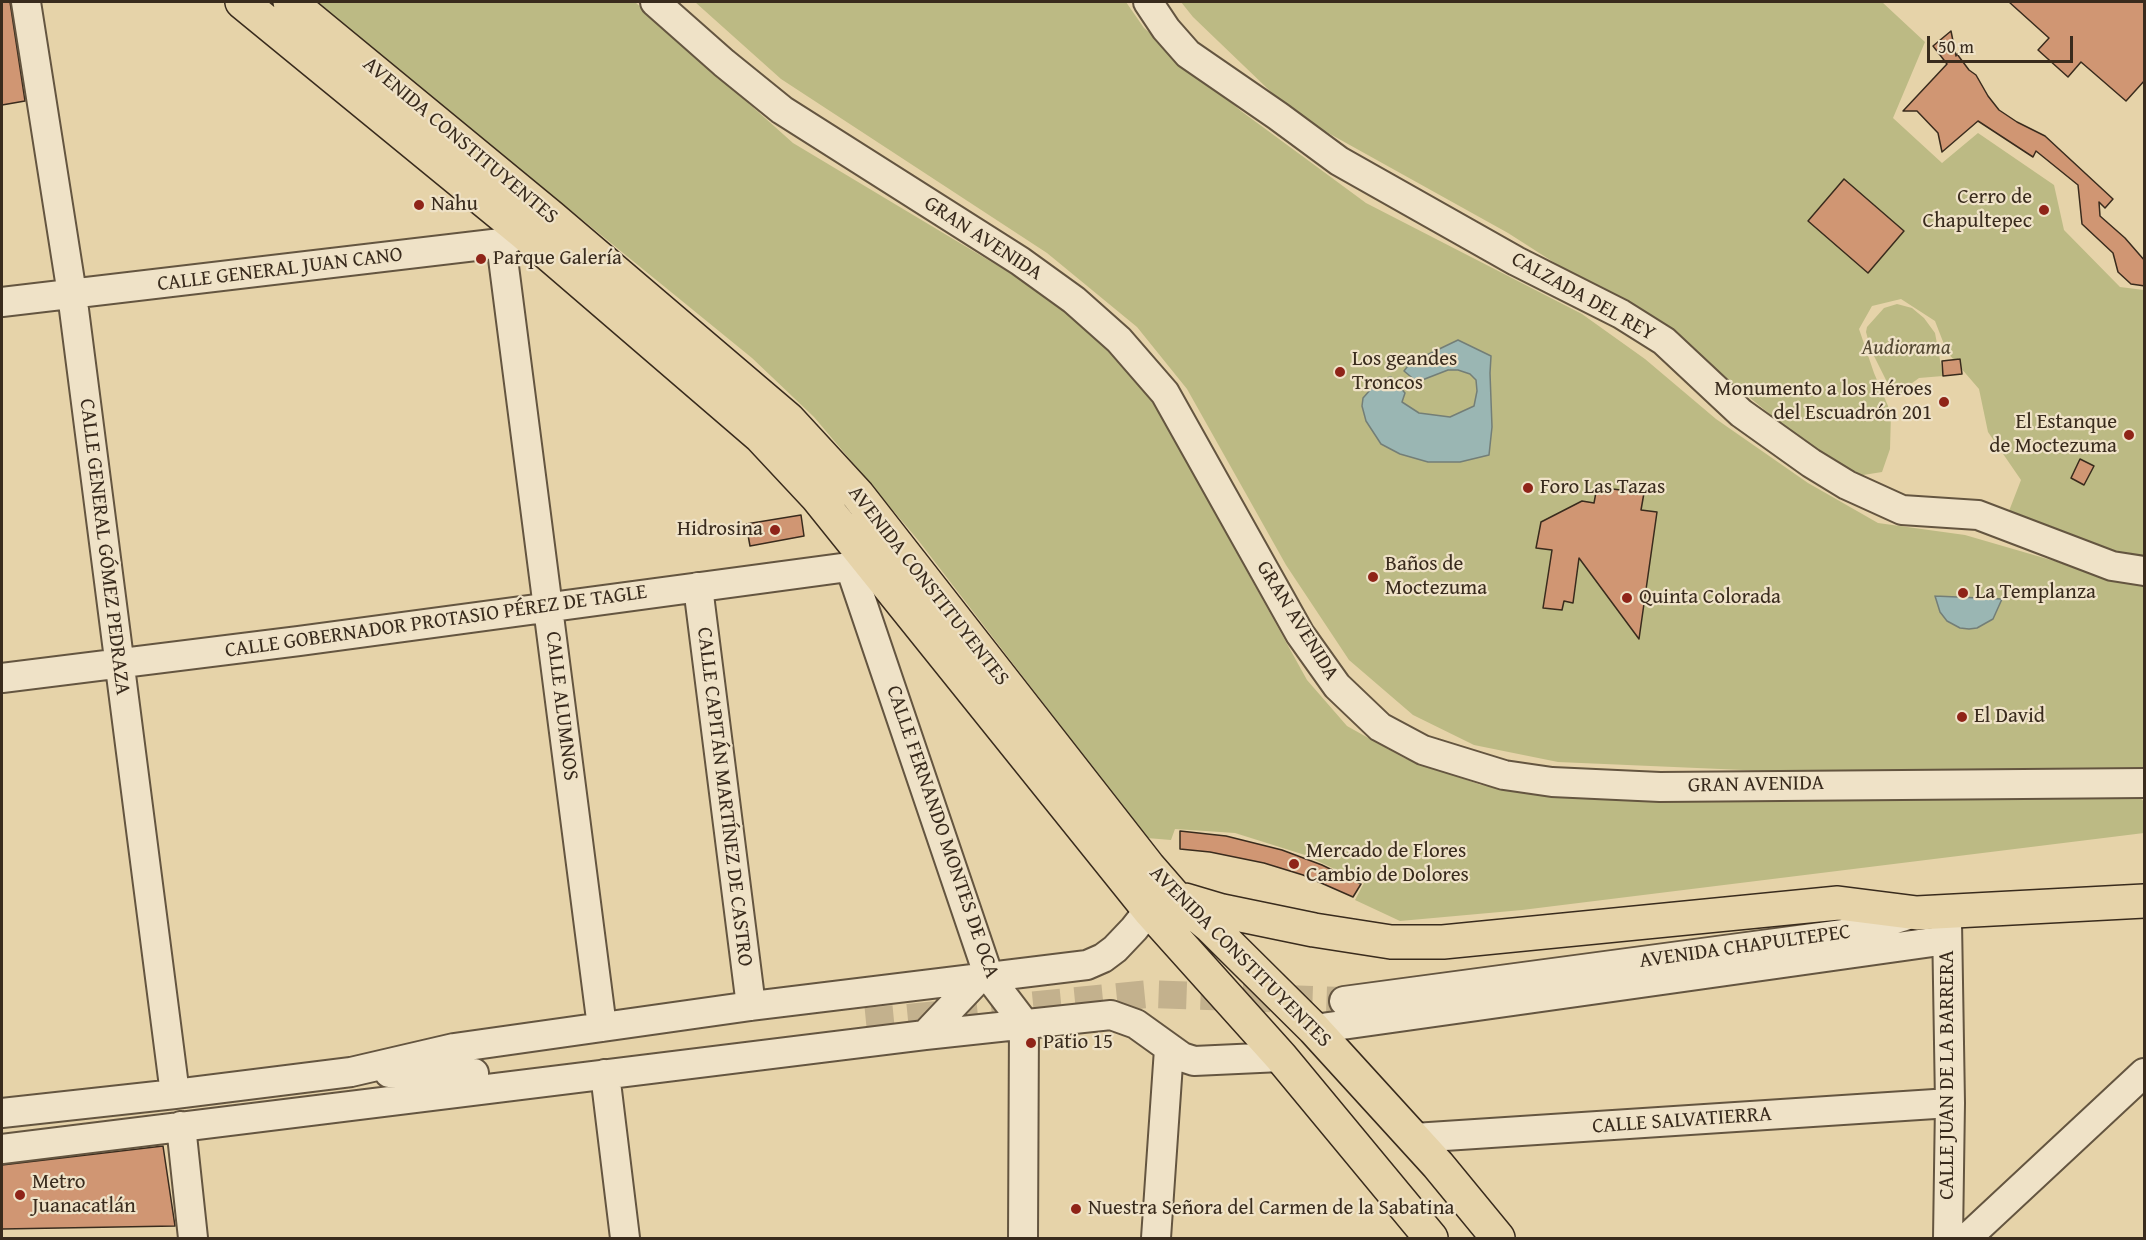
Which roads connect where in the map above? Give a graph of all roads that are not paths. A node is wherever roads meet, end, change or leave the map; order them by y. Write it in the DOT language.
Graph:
graph roads {
  1 [pos="26,2"];
  2 [pos="242,2"];
  3 [pos="290,2"];
  4 [pos="655,2"];
  5 [pos="1148,2"];
  6 [pos="526,231"];
  7 [pos="72,294"];
  8 [pos="2,302"];
  9 [pos="861,566"];
  10 [pos="2145,571"];
  11 [pos="698,587"];
  12 [pos="548,608"];
  13 [pos="119,663"];
  14 [pos="2,678"];
  15 [pos="2142,784"];
  16 [pos="2145,901"];
  17 [pos="1162,903"];
  18 [pos="1937,921"];
  19 [pos="984,978"];
  20 [pos="1344,1001"];
  21 [pos="751,1006"];
  22 [pos="866,1022"];
  23 [pos="1024,1023"];
  24 [pos="602,1027"];
  25 [pos="1314,1029"];
  26 [pos="925,1035"];
  27 [pos="1169,1049"];
  28 [pos="1281,1057"];
  29 [pos="351,1072"];
  30 [pos="2145,1073"];
  31 [pos="605,1074"];
  32 [pos="175,1094"];
  33 [pos="1950,1103"];
  34 [pos="2,1113"];
  35 [pos="181,1126"];
  36 [pos="1414,1138"];
  37 [pos="2,1149"];
  38 [pos="193,1239"];
  39 [pos="625,1239"];
  40 [pos="1023,1239"];
  41 [pos="1156,1239"];
  42 [pos="1431,1239"];
  43 [pos="1498,1239"];
  44 [pos="1948,1239"];
  45 [pos="1968,1239"];
  1 -- 7 [label="street, CALLE GENERAL GÓMEZ PEDRAZA"];
  2 -- 6 [label="main road, AVENIDA CONSTITUYENTES"];
  3 -- 6 [label="main road, AVENIDA CONSTITUYENTES"];
  4 -- 15 [label="street, GRAN AVENIDA"];
  5 -- 10 [label="street, CALZADA DEL REY"];
  6 -- 7 [label="street, CALLE GENERAL JUAN CANO"];
  6 -- 9 [label="main road, AVENIDA CONSTITUYENTES"];
  6 -- 12 [label="street, CALLE ALUMNOS"];
  6 -- 17 [label="main road, AVENIDA CONSTITUYENTES"];
  7 -- 8 [label="street, CALLE GENERAL JUAN CANO"];
  7 -- 13 [label="street, CALLE GENERAL GÓMEZ PEDRAZA"];
  9 -- 11 [label="street, CALLE GOBERNADOR PROTASIO PÉREZ DE TAGLE"];
  9 -- 17 [label="main road, AVENIDA CONSTITUYENTES"];
  9 -- 19 [label="street, CALLE FERNANDO MONTES DE OCA"];
  11 -- 12 [label="street, CALLE GOBERNADOR PROTASIO PÉREZ DE TAGLE"];
  11 -- 21 [label="street, CALLE CAPITÁN MARTÍNEZ DE CASTRO"];
  12 -- 13 [label="street, CALLE GOBERNADOR PROTASIO PÉREZ DE TAGLE"];
  12 -- 24 [label="street, CALLE ALUMNOS"];
  13 -- 14 [label="street, CALLE GOBERNADOR PROTASIO PÉREZ DE TAGLE"];
  13 -- 32 [label="street, CALLE GENERAL GÓMEZ PEDRAZA"];
  16 -- 18 [label="main road, AVENIDA CHAPULTEPEC"];
  17 -- 18 [label="main road"];
  17 -- 19 [label="street"];
  17 -- 25 [label="main road, AVENIDA CONSTITUYENTES"];
  17 -- 28 [label="main road, AVENIDA CONSTITUYENTES"];
  18 -- 20 [label="street, AVENIDA CHAPULTEPEC"];
  18 -- 25 [label="street, AVENIDA CHAPULTEPEC"];
  18 -- 33 [label="street, CALLE JUAN DE LA BARRERA"];
  19 -- 21 [label="street"];
  19 -- 23 [label="street, CALLE FERNANDO MONTES DE OCA"];
  19 -- 26 [label="street"];
  21 -- 24 [label="street"];
  22 -- 29 [label="street"];
  23 -- 26 [label="street"];
  23 -- 27 [label="street"];
  23 -- 40 [label="street"];
  24 -- 29 [label="street"];
  25 -- 36 [label="main road, AVENIDA CONSTITUYENTES"];
  26 -- 31 [label="street"];
  27 -- 28 [label="street"];
  27 -- 41 [label="street"];
  28 -- 42 [label="main road, AVENIDA CONSTITUYENTES"];
  29 -- 32 [label="street"];
  30 -- 45 [label="street"];
  31 -- 35 [label="street"];
  31 -- 39 [label="street"];
  32 -- 34 [label="street"];
  33 -- 36 [label="street, CALLE SALVATIERRA"];
  33 -- 44 [label="street, CALLE JUAN DE LA BARRERA"];
  35 -- 37 [label="street"];
  35 -- 38 [label="street"];
  36 -- 43 [label="main road, AVENIDA CONSTITUYENTES"];
}
